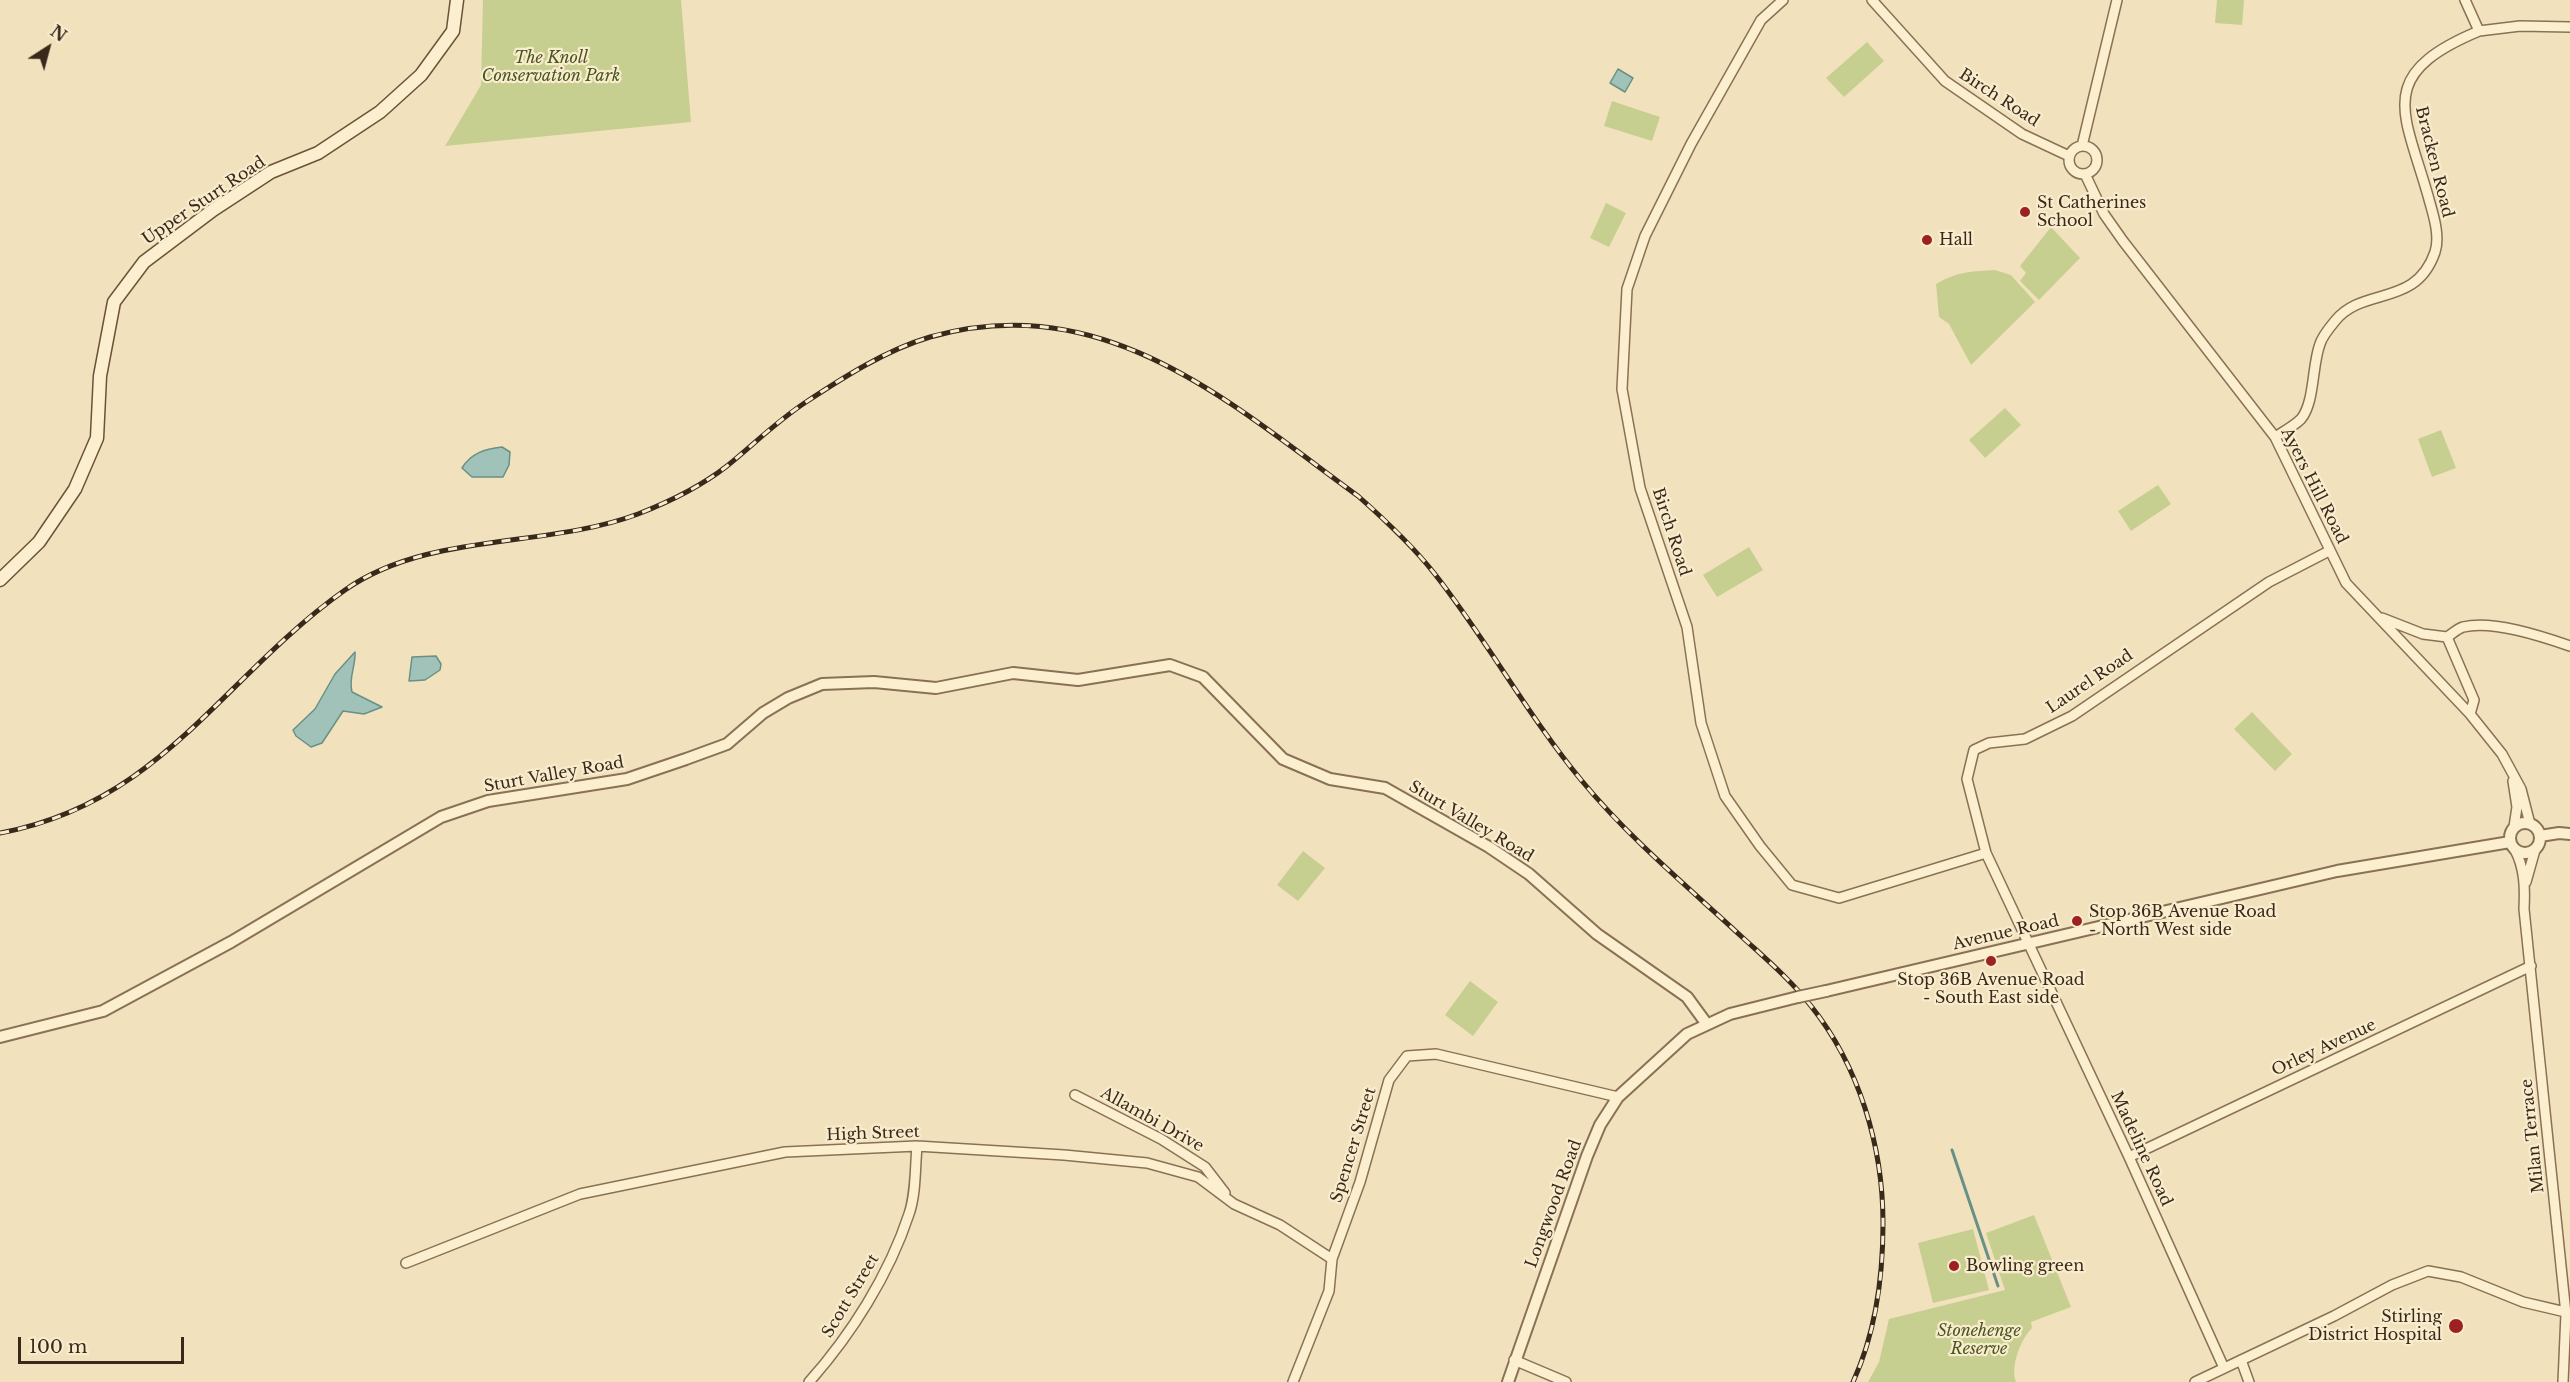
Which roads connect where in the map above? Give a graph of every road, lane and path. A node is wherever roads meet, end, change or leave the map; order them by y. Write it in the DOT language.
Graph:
graph roads {
  1 [pos="457,0"];
  2 [pos="1783,0"];
  3 [pos="1872,0"];
  4 [pos="2117,0"];
  5 [pos="2465,0"];
  6 [pos="2570,27"];
  7 [pos="2479,31"];
  8 [pos="2082,146"];
  9 [pos="2069,156"];
  10 [pos="2085,174"];
  11 [pos="2275,437"];
  12 [pos="2329,550"];
  13 [pos="0,580"];
  14 [pos="2377,616"];
  15 [pos="2447,637"];
  16 [pos="2570,646"];
  17 [pos="2470,714"];
  18 [pos="2511,770"];
  19 [pos="2530,824"];
  20 [pos="2514,827"];
  21 [pos="2570,834"];
  22 [pos="2540,836"];
  23 [pos="2512,846"];
  24 [pos="2535,850"];
  25 [pos="1986,853"];
  26 [pos="2525,887"];
  27 [pos="2027,944"];
  28 [pos="2531,966"];
  29 [pos="1706,1023"];
  30 [pos="0,1037"];
  31 [pos="1661,1056"];
  32 [pos="1075,1095"];
  33 [pos="1618,1097"];
  34 [pos="917,1146"];
  35 [pos="2129,1157"];
  36 [pos="1234,1204"];
  37 [pos="1332,1259"];
  38 [pos="406,1263"];
  39 [pos="2568,1313"];
  40 [pos="1514,1360"];
  41 [pos="2241,1360"];
  42 [pos="2224,1368"];
  43 [pos="808,1382"];
  44 [pos="1293,1382"];
  45 [pos="1508,1382"];
  46 [pos="1566,1382"];
  47 [pos="2195,1382"];
  48 [pos="2249,1382"];
  49 [pos="2563,1382"];
  1 -- 13 [label="main road, Upper Sturt Road"];
  2 -- 25 [label="street, Birch Road"];
  3 -- 9 [label="street, Birch Road"];
  4 -- 8 [label="street"];
  5 -- 7 [label="street"];
  6 -- 7 [label="street, Bracken Road"];
  7 -- 11 [label="street, Bracken Road"];
  8 -- 9 [label="street"];
  8 -- 10 [label="street"];
  9 -- 10 [label="street"];
  10 -- 11 [label="street, Ayers Hill Road"];
  11 -- 12 [label="street, Ayers Hill Road"];
  12 -- 14 [label="street, Ayers Hill Road"];
  12 -- 25 [label="street, Laurel Road"];
  14 -- 15 [label="street"];
  14 -- 17 [label="street, Ayers Hill Road"];
  15 -- 16 [label="street"];
  15 -- 17 [label="street"];
  17 -- 18 [label="street, Ayers Hill Road"];
  18 -- 19 [label="street, Ayers Hill Road"];
  18 -- 20 [label="street, Ayers Hill Road"];
  19 -- 20 [label="street"];
  19 -- 22 [label="street"];
  20 -- 23 [label="street"];
  21 -- 22 [label="street"];
  22 -- 24 [label="street"];
  23 -- 24 [label="street"];
  23 -- 26 [label="street, Milan Terrace"];
  23 -- 27 [label="street, Avenue Road"];
  24 -- 26 [label="street, Milan Terrace"];
  25 -- 27 [label="street, Laurel Road"];
  26 -- 28 [label="street, Milan Terrace"];
  27 -- 29 [label="street, Avenue Road, bridge"];
  27 -- 35 [label="street, Madeline Road"];
  28 -- 35 [label="street, Orley Avenue"];
  28 -- 39 [label="street, Milan Terrace"];
  29 -- 30 [label="street, Sturt Valley Road"];
  29 -- 31 [label="street, Avenue Road"];
  31 -- 33 [label="street, Longwood Road"];
  32 -- 36 [label="street, Allambi Drive"];
  33 -- 37 [label="street, Spencer Street"];
  33 -- 40 [label="street, Longwood Road"];
  34 -- 36 [label="street, High Street"];
  34 -- 38 [label="street, High Street"];
  34 -- 43 [label="street, Scott Street"];
  35 -- 42 [label="street, Madeline Road"];
  36 -- 37 [label="street, High Street"];
  37 -- 44 [label="street, Spencer Street"];
  39 -- 41 [label="street"];
  39 -- 49 [label="street, Milan Terrace"];
  40 -- 45 [label="street, Longwood Road"];
  40 -- 46 [label="street"];
  41 -- 42 [label="street"];
  41 -- 48 [label="street"];
  42 -- 47 [label="street"];
}
